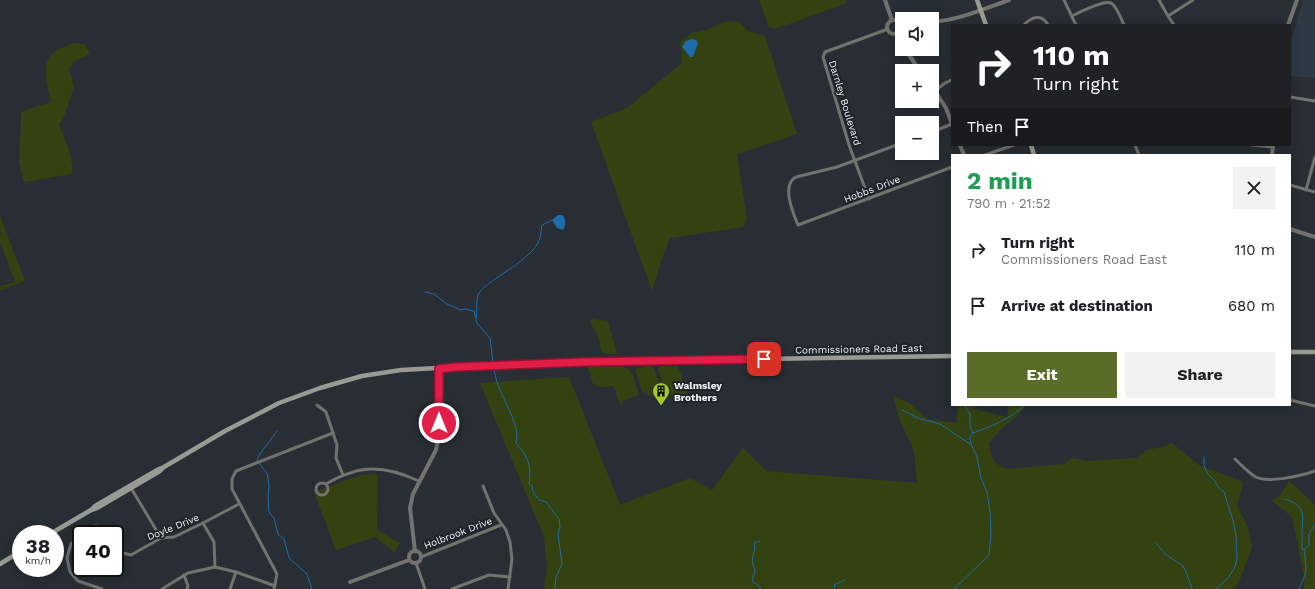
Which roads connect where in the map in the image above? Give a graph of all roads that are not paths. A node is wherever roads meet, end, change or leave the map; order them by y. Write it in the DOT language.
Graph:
graph roads {
  1 [pos="885,0"];
  2 [pos="977,0"];
  3 [pos="1008,0"];
  4 [pos="1064,0"];
  5 [pos="1159,0"];
  6 [pos="1193,0"];
  7 [pos="1297,0"];
  8 [pos="981,10"];
  9 [pos="1072,16"];
  10 [pos="1168,16"];
  11 [pos="892,20"];
  12 [pos="895,20"];
  13 [pos="939,22"];
  14 [pos="986,24"];
  15 [pos="1025,24"];
  16 [pos="1047,24"];
  17 [pos="1076,24"];
  18 [pos="1124,24"];
  19 [pos="1173,24"];
  20 [pos="1288,24"];
  21 [pos="888,29"];
  22 [pos="895,32"];
  23 [pos="951,80"];
  24 [pos="939,86"];
  25 [pos="1291,97"];
  26 [pos="939,98"];
  27 [pos="1315,101"];
  28 [pos="951,121"];
  29 [pos="951,124"];
  30 [pos="939,129"];
  31 [pos="895,145"];
  32 [pos="1011,146"];
  33 [pos="988,154"];
  34 [pos="1315,157"];
  35 [pos="854,160"];
  36 [pos="951,167"];
  37 [pos="1291,185"];
  38 [pos="1306,190"];
  39 [pos="1315,192"];
  40 [pos="869,198"];
  41 [pos="1291,229"];
  42 [pos="1315,237"];
  43 [pos="1291,352"];
  44 [pos="1315,352"];
  45 [pos="951,356"];
  46 [pos="439,369"];
  47 [pos="1291,400"];
  48 [pos="317,406"];
  49 [pos="1315,406"];
  50 [pos="333,433"];
  51 [pos="1235,459"];
  52 [pos="164,467"];
  53 [pos="1315,471"];
  54 [pos="343,475"];
  55 [pos="419,482"];
  56 [pos="326,484"];
  57 [pos="483,486"];
  58 [pos="131,488"];
  59 [pos="239,504"];
  60 [pos="91,510"];
  61 [pos="203,523"];
  62 [pos="501,524"];
  63 [pos="64,526"];
  64 [pos="161,538"];
  65 [pos="72,543"];
  66 [pos="415,551"];
  67 [pos="124,553"];
  68 [pos="12,557"];
  69 [pos="421,557"];
  70 [pos="409,560"];
  71 [pos="416,563"];
  72 [pos="0,564"];
  73 [pos="215,567"];
  74 [pos="236,572"];
  75 [pos="72,574"];
  76 [pos="184,575"];
  77 [pos="74,577"];
  78 [pos="510,577"];
  79 [pos="350,582"];
  80 [pos="275,587"];
  81 [pos="102,589"];
  82 [pos="162,589"];
  83 [pos="187,589"];
  84 [pos="230,589"];
  85 [pos="425,589"];
  86 [pos="452,589"];
  87 [pos="508,589"];
  1 -- 11 [label="street"];
  2 -- 8 [label="main road"];
  3 -- 8 [label="street"];
  4 -- 9 [label="street"];
  5 -- 10 [label="street"];
  6 -- 10 [label="street"];
  7 -- 20 [label="street"];
  8 -- 13 [label="street"];
  8 -- 14 [label="main road"];
  9 -- 17 [label="street"];
  9 -- 18 [label="street"];
  10 -- 19 [label="street"];
  11 -- 12 [label="street"];
  11 -- 21 [label="street"];
  15 -- 16 [label="street"];
  21 -- 22 [label="street"];
  21 -- 35 [label="street, Darnley Boulevard"];
  23 -- 24 [label="street"];
  25 -- 27 [label="street"];
  26 -- 28 [label="street"];
  29 -- 30 [label="street"];
  31 -- 35 [label="street"];
  32 -- 33 [label="street"];
  34 -- 38 [label="street"];
  35 -- 40 [label="street, Darnley Boulevard"];
  35 -- 40 [label="street, Hobbs Drive"];
  36 -- 40 [label="street, Hobbs Drive"];
  37 -- 38 [label="street"];
  38 -- 39 [label="street"];
  41 -- 42 [label="street"];
  43 -- 44 [label="main road"];
  45 -- 46 [label="main road, Commissioners Road East"];
  46 -- 52 [label="main road, Commissioners Road East"];
  46 -- 55 [label="street"];
  47 -- 49 [label="street"];
  48 -- 50 [label="street"];
  50 -- 54 [label="street"];
  50 -- 59 [label="street"];
  51 -- 53 [label="street"];
  52 -- 58 [label="main road, Commissioners Road East"];
  52 -- 60 [label="main road, Commissioners Road East"];
  54 -- 55 [label="street"];
  54 -- 56 [label="street"];
  55 -- 66 [label="street"];
  57 -- 62 [label="street"];
  58 -- 60 [label="main road, Commissioners Road East"];
  58 -- 64 [label="street"];
  59 -- 61 [label="street, Doyle Drive"];
  59 -- 80 [label="street"];
  60 -- 63 [label="main road, Commissioners Road East"];
  61 -- 64 [label="street, Doyle Drive"];
  61 -- 73 [label="street"];
  62 -- 69 [label="street, Holbrook Drive"];
  62 -- 78 [label="street"];
  64 -- 67 [label="street, Doyle Drive"];
  65 -- 75 [label="street"];
  66 -- 69 [label="street"];
  66 -- 70 [label="street"];
  68 -- 72 [label="main road"];
  69 -- 71 [label="street"];
  70 -- 71 [label="street"];
  70 -- 79 [label="street"];
  71 -- 85 [label="street"];
  73 -- 74 [label="street"];
  73 -- 76 [label="street"];
  74 -- 80 [label="street"];
  74 -- 84 [label="street"];
  76 -- 82 [label="street"];
  76 -- 83 [label="street"];
  77 -- 81 [label="street"];
  78 -- 86 [label="street"];
  78 -- 87 [label="street"];
}
